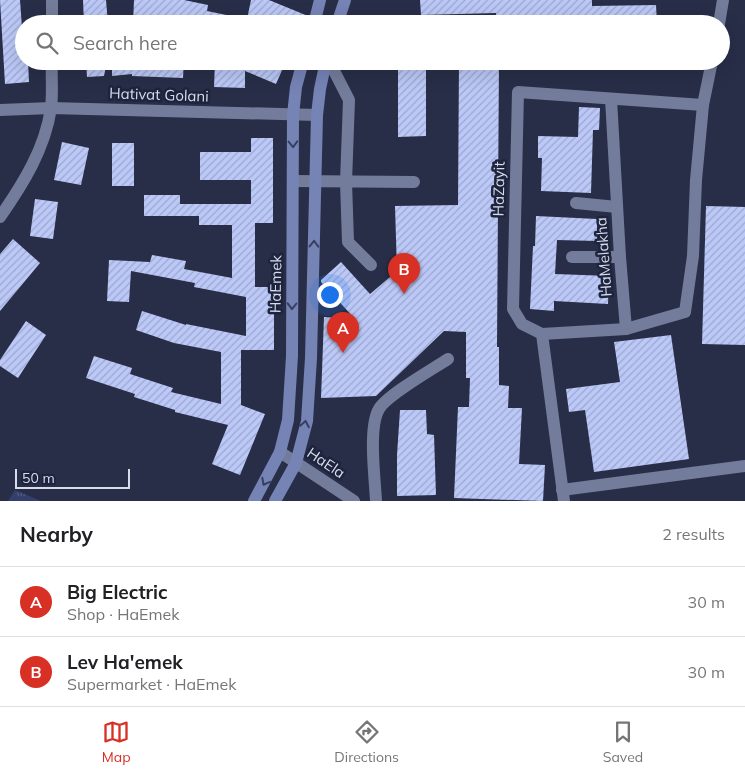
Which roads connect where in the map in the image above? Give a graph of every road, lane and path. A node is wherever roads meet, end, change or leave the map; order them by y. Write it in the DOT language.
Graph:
graph roads {
  1 [pos="52,0"];
  2 [pos="320,0"];
  3 [pos="345,0"];
  4 [pos="723,0"];
  5 [pos="52,15"];
  6 [pos="316,15"];
  7 [pos="340,15"];
  8 [pos="720,15"];
  9 [pos="52,70"];
  10 [pos="301,70"];
  11 [pos="325,70"];
  12 [pos="332,70"];
  13 [pos="710,70"];
  14 [pos="611,99"];
  15 [pos="703,105"];
  16 [pos="51,108"];
  17 [pos="0,110"];
  18 [pos="293,115"];
  19 [pos="317,115"];
  20 [pos="294,181"];
  21 [pos="315,181"];
  22 [pos="346,182"];
  23 [pos="414,182"];
  24 [pos="576,204"];
  25 [pos="617,207"];
  26 [pos="0,217"];
  27 [pos="572,257"];
  28 [pos="620,257"];
  29 [pos="371,265"];
  30 [pos="626,329"];
  31 [pos="542,334"];
  32 [pos="448,358"];
  33 [pos="280,452"];
  34 [pos="296,463"];
  35 [pos="745,466"];
  36 [pos="563,495"];
  37 [pos="254,501"];
  38 [pos="276,501"];
  39 [pos="354,501"];
  40 [pos="376,501"];
  1 -- 5 [label="street"];
  2 -- 6 [label="main road"];
  3 -- 7 [label="main road"];
  4 -- 8 [label="street"];
  9 -- 16 [label="street"];
  10 -- 18 [label="main road, HaEmek"];
  11 -- 19 [label="main road"];
  12 -- 22 [label="street"];
  13 -- 15 [label="street"];
  14 -- 15 [label="street, HaZayit"];
  14 -- 25 [label="street, HaMelakha"];
  14 -- 31 [label="street, HaZayit"];
  15 -- 30 [label="street"];
  16 -- 17 [label="street, Hativat Golani"];
  16 -- 18 [label="street, Hativat Golani"];
  16 -- 26 [label="street"];
  18 -- 19 [label="street, Hativat Golani"];
  18 -- 20 [label="main road, HaEmek, one-way"];
  19 -- 21 [label="main road"];
  20 -- 21 [label="street"];
  20 -- 33 [label="main road, HaEmek, one-way"];
  21 -- 22 [label="street"];
  34 -- 21 [label="main road, one-way"];
  22 -- 23 [label="street"];
  22 -- 29 [label="street"];
  24 -- 25 [label="street"];
  25 -- 28 [label="street, HaMelakha"];
  27 -- 28 [label="street"];
  28 -- 30 [label="street, HaMelakha"];
  30 -- 31 [label="street"];
  31 -- 36 [label="street"];
  32 -- 40 [label="street"];
  33 -- 34 [label="street, HaEla"];
  33 -- 37 [label="main road, HaEmek, one-way"];
  34 -- 38 [label="main road"];
  34 -- 39 [label="street, HaEla"];
  35 -- 36 [label="street"];
}
